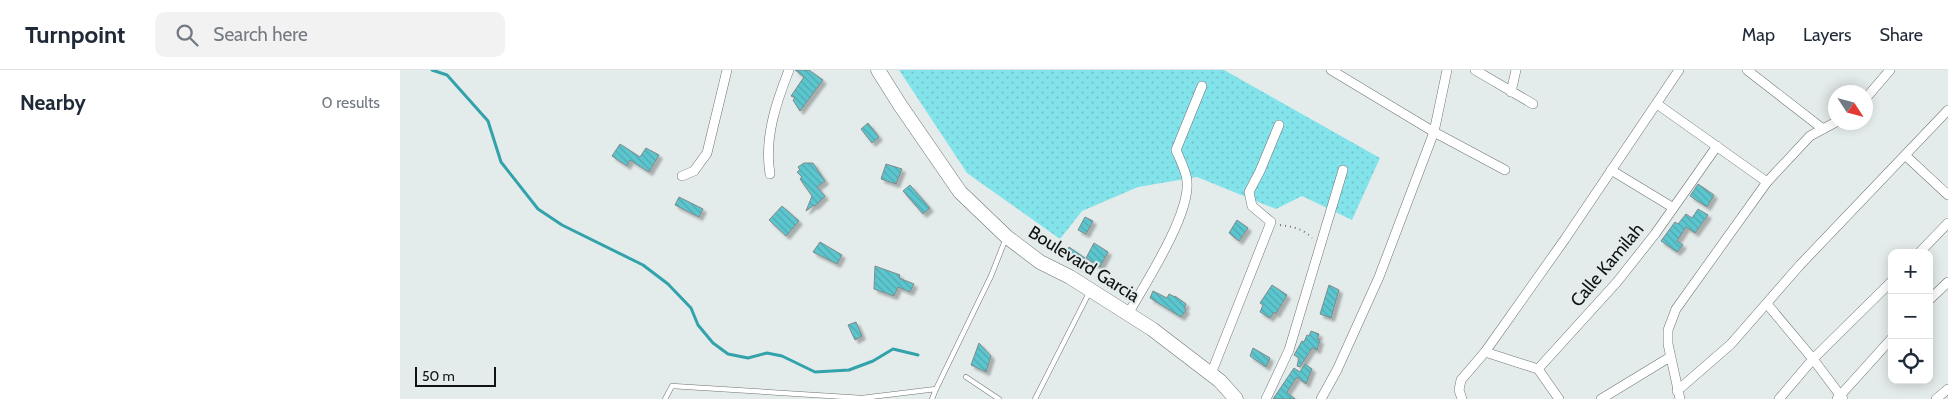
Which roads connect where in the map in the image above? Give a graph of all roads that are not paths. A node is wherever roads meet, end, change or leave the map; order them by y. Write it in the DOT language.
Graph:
graph roads {
  1 [pos="727,70"];
  2 [pos="789,70"];
  3 [pos="878,70"];
  4 [pos="1331,70"];
  5 [pos="1447,70"];
  6 [pos="1475,70"];
  7 [pos="1516,70"];
  8 [pos="1679,70"];
  9 [pos="1747,70"];
  10 [pos="1890,70"];
  11 [pos="1202,86"];
  12 [pos="1873,90"];
  13 [pos="1511,92"];
  14 [pos="1533,104"];
  15 [pos="1657,104"];
  16 [pos="1948,110"];
  17 [pos="1279,125"];
  18 [pos="1828,126"];
  19 [pos="1823,129"];
  20 [pos="1434,132"];
  21 [pos="1717,146"];
  22 [pos="1906,156"];
  23 [pos="1343,170"];
  24 [pos="1505,170"];
  25 [pos="1611,170"];
  26 [pos="770,174"];
  27 [pos="682,176"];
  28 [pos="1767,182"];
  29 [pos="1948,196"];
  30 [pos="1672,207"];
  31 [pos="1948,223"];
  32 [pos="1007,237"];
  33 [pos="1923,249"];
  34 [pos="1948,282"];
  35 [pos="1888,285"];
  36 [pos="1091,290"];
  37 [pos="1933,296"];
  38 [pos="1767,304"];
  39 [pos="1128,314"];
  40 [pos="1891,339"];
  41 [pos="1485,352"];
  42 [pos="1670,357"];
  43 [pos="1813,359"];
  44 [pos="1538,369"];
  45 [pos="1211,374"];
  46 [pos="966,377"];
  47 [pos="936,388"];
  48 [pos="1948,389"];
  49 [pos="1678,395"];
  50 [pos="1840,398"];
  51 [pos="665,399"];
  52 [pos="932,399"];
  53 [pos="999,399"];
  54 [pos="1035,399"];
  55 [pos="1236,399"];
  56 [pos="1266,399"];
  57 [pos="1322,399"];
  58 [pos="1462,399"];
  59 [pos="1560,399"];
  60 [pos="1601,399"];
  61 [pos="1779,399"];
  62 [pos="1936,399"];
  1 -- 27 [label="street"];
  2 -- 26 [label="street"];
  3 -- 32 [label="main road, Boulevard Garcia"];
  4 -- 20 [label="street"];
  5 -- 20 [label="street"];
  6 -- 13 [label="street"];
  7 -- 13 [label="street"];
  8 -- 15 [label="street"];
  9 -- 19 [label="street"];
  10 -- 12 [label="street"];
  11 -- 39 [label="street"];
  13 -- 14 [label="street"];
  15 -- 21 [label="street"];
  15 -- 25 [label="street"];
  16 -- 22 [label="street"];
  17 -- 45 [label="street"];
  18 -- 19 [label="street"];
  19 -- 28 [label="street"];
  20 -- 24 [label="street"];
  20 -- 57 [label="street"];
  21 -- 28 [label="street"];
  21 -- 30 [label="street, Calle Kamilah"];
  22 -- 29 [label="street"];
  22 -- 38 [label="street"];
  23 -- 56 [label="street"];
  25 -- 30 [label="street"];
  25 -- 41 [label="street"];
  28 -- 42 [label="street"];
  30 -- 44 [label="street, Calle Kamilah"];
  31 -- 33 [label="street"];
  32 -- 36 [label="main road, Boulevard Garcia"];
  32 -- 47 [label="lane"];
  34 -- 37 [label="street"];
  35 -- 43 [label="street"];
  36 -- 39 [label="main road, Boulevard Garcia"];
  36 -- 54 [label="lane"];
  38 -- 43 [label="street"];
  38 -- 49 [label="street"];
  39 -- 45 [label="main road, Boulevard Garcia"];
  40 -- 50 [label="street"];
  41 -- 44 [label="street"];
  41 -- 58 [label="street"];
  42 -- 49 [label="street"];
  42 -- 60 [label="street"];
  43 -- 50 [label="street"];
  43 -- 61 [label="street"];
  44 -- 59 [label="street"];
  45 -- 55 [label="main road, Boulevard Garcia"];
  46 -- 53 [label="lane"];
  47 -- 51 [label="lane"];
  47 -- 52 [label="lane"];
  48 -- 62 [label="street"];
}
